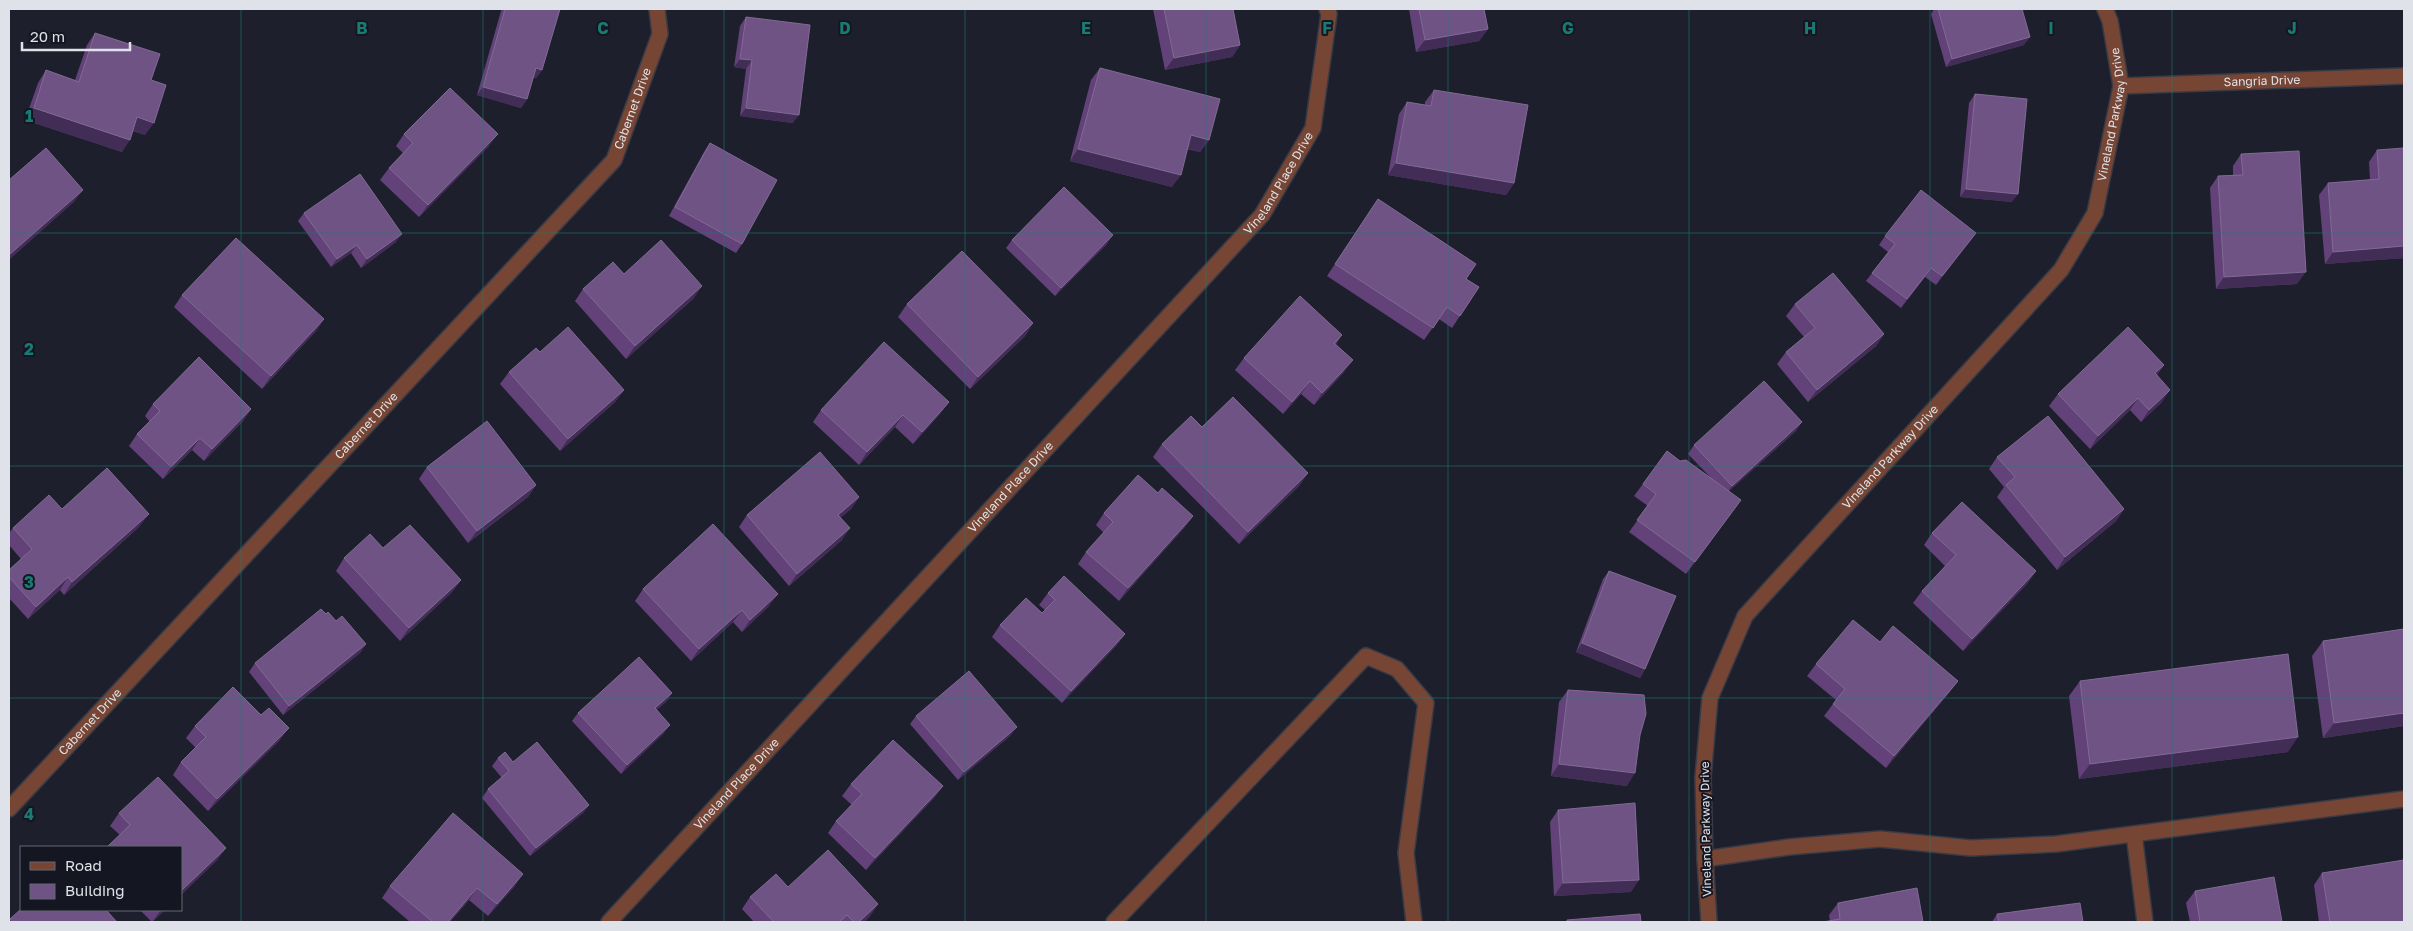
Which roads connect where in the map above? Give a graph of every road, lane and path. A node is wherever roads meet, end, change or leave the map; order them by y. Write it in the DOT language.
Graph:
graph roads {
  1 [pos="657,9"];
  2 [pos="1327,9"];
  3 [pos="2105,9"];
  4 [pos="2404,76"];
  5 [pos="2121,86"];
  6 [pos="2404,799"];
  7 [pos="9,810"];
  8 [pos="2134,834"];
  9 [pos="1704,859"];
  10 [pos="609,922"];
  11 [pos="1114,922"];
  12 [pos="1414,922"];
  13 [pos="1709,922"];
  14 [pos="2145,922"];
  1 -- 7 [label="street, Cabernet Drive"];
  2 -- 10 [label="street, Vineland Place Drive"];
  3 -- 5 [label="street, Vineland Parkway Drive"];
  4 -- 5 [label="street, Sangria Drive"];
  5 -- 9 [label="street, Vineland Parkway Drive"];
  6 -- 8 [label="street"];
  8 -- 9 [label="street"];
  8 -- 14 [label="street"];
  9 -- 13 [label="street, Vineland Parkway Drive"];
  11 -- 12 [label="street"];
}
